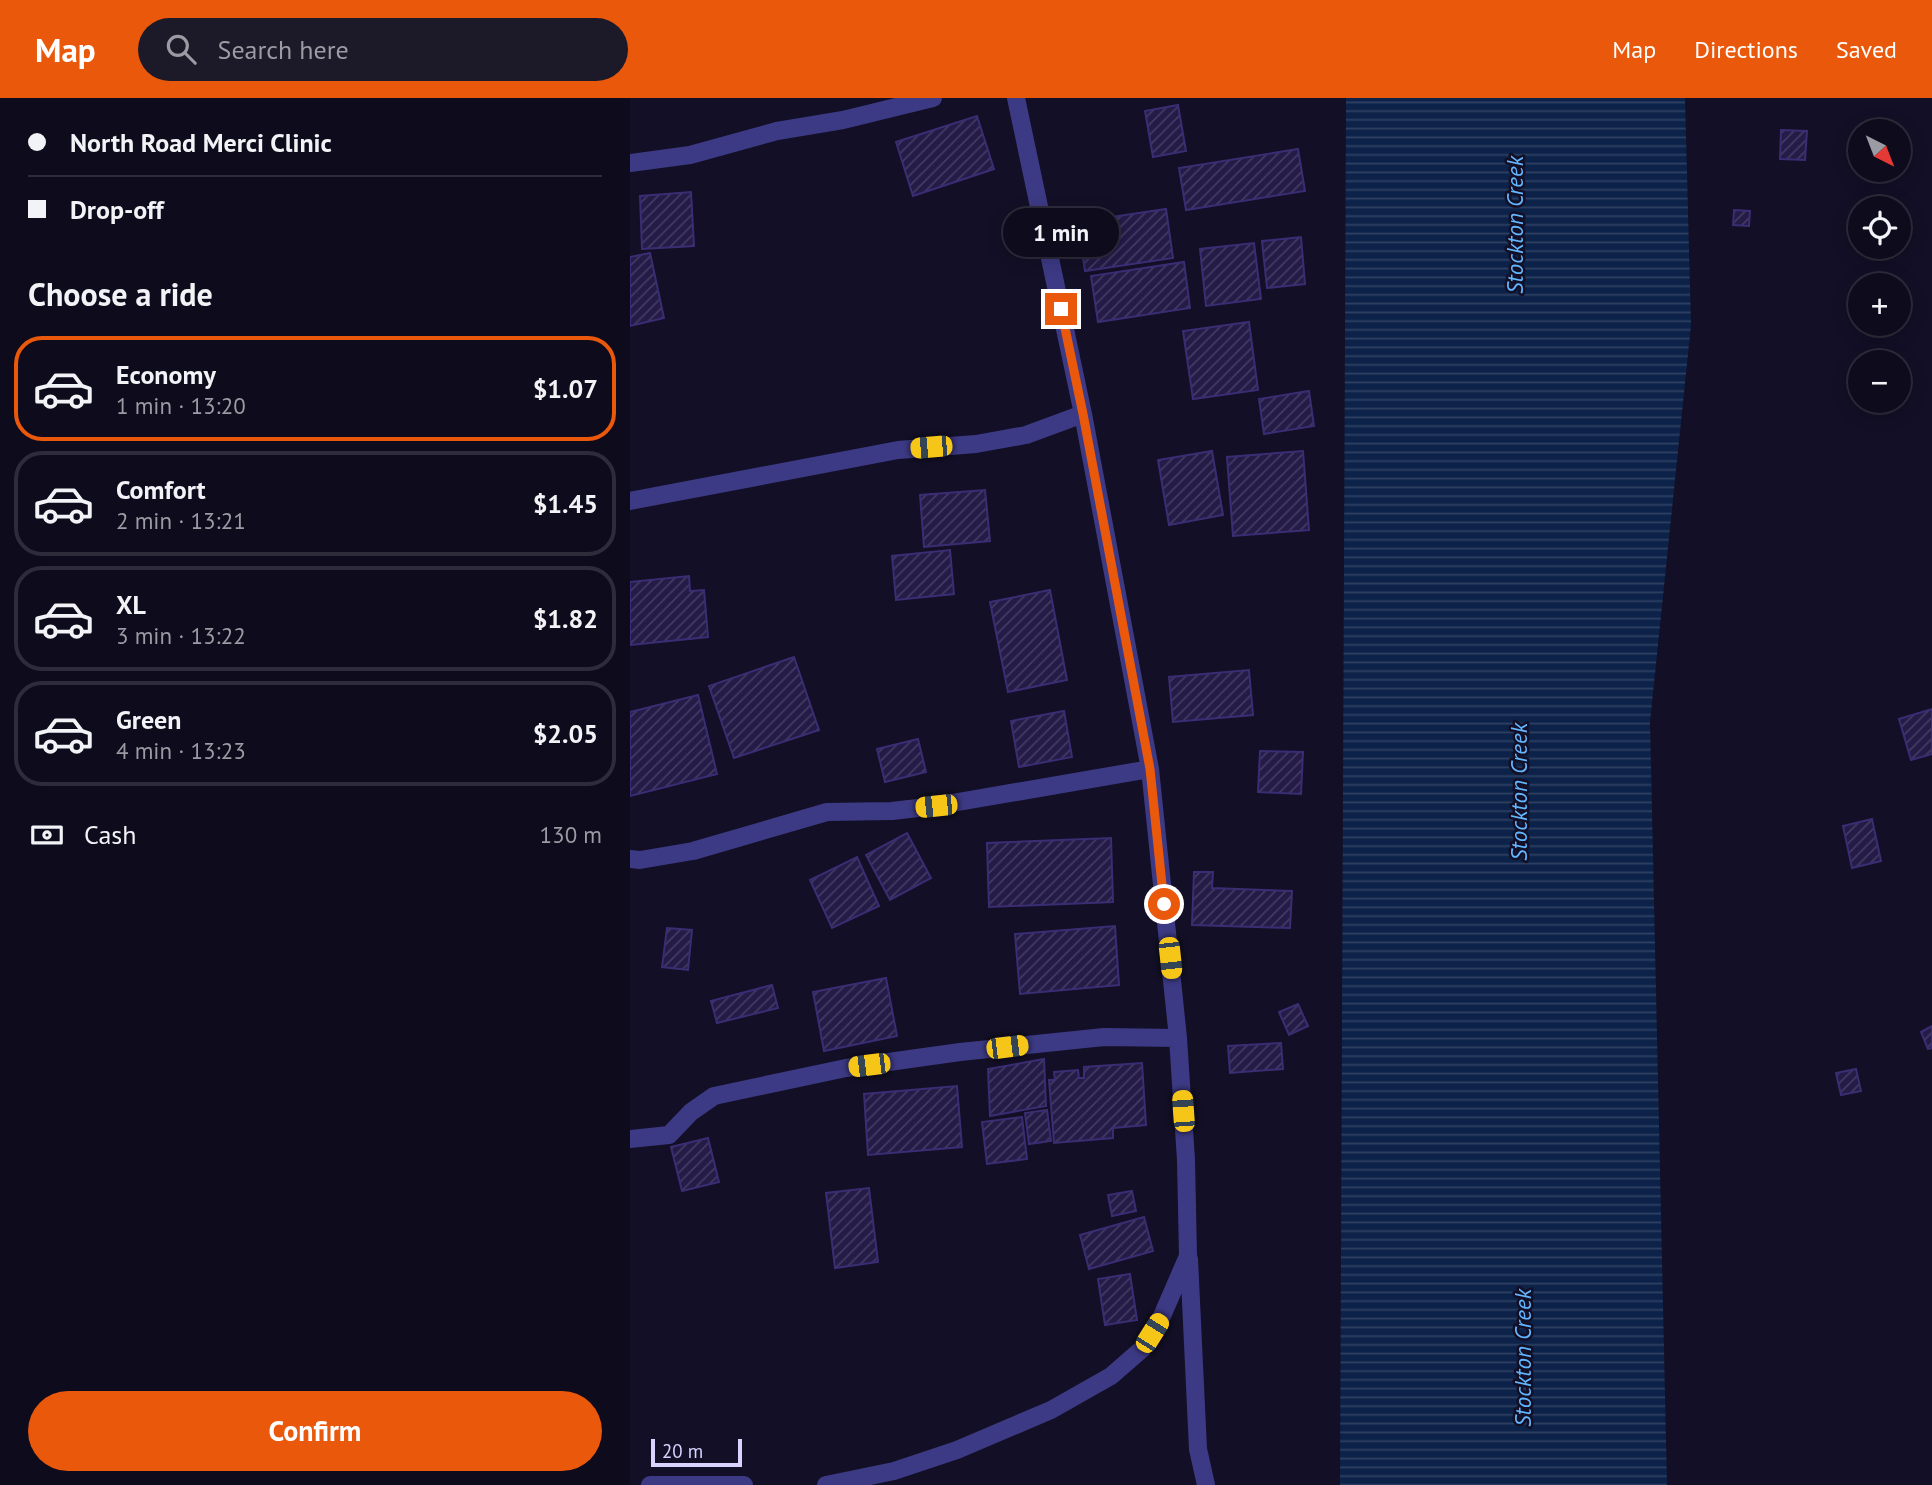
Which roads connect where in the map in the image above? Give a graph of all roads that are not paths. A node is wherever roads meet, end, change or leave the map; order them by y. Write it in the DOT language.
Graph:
graph roads {
  1 [pos="933,98"];
  2 [pos="1016,98"];
  3 [pos="630,163"];
  4 [pos="1083,414"];
  5 [pos="630,500"];
  6 [pos="1150,769"];
  7 [pos="630,859"];
  8 [pos="1178,1038"];
  9 [pos="630,1139"];
  10 [pos="1188,1256"];
  11 [pos="650,1485"];
  12 [pos="744,1485"];
  13 [pos="826,1485"];
  14 [pos="1206,1485"];
  1 -- 3 [label="street"];
  2 -- 4 [label="street"];
  4 -- 5 [label="street"];
  4 -- 6 [label="street"];
  6 -- 7 [label="street"];
  6 -- 8 [label="street"];
  8 -- 9 [label="street"];
  8 -- 10 [label="street"];
  10 -- 13 [label="street"];
  10 -- 14 [label="street"];
  11 -- 12 [label="street"];
}
